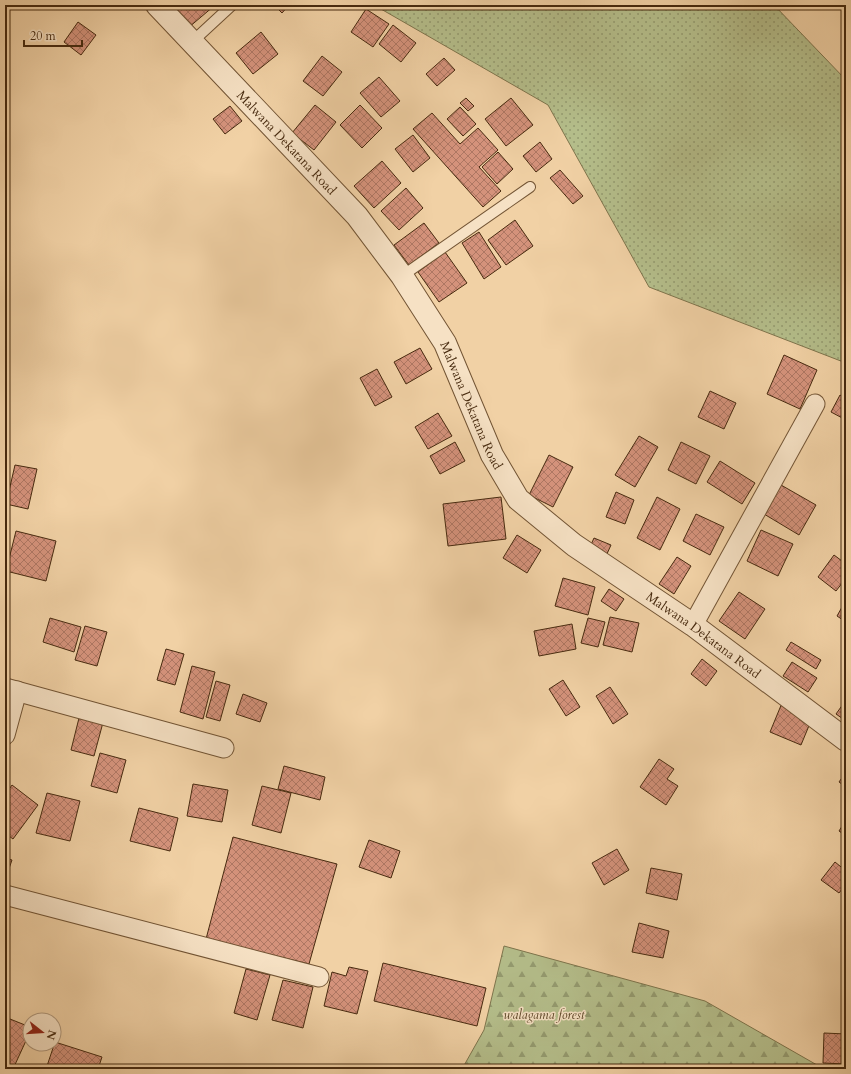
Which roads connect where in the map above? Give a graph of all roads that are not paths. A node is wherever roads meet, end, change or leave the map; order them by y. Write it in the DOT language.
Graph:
graph roads {
  1 [pos="157,5"];
  2 [pos="232,5"];
  3 [pos="192,42"];
  4 [pos="530,187"];
  5 [pos="402,276"];
  6 [pos="815,404"];
  7 [pos="693,625"];
  8 [pos="11,690"];
  9 [pos="5,736"];
  10 [pos="846,740"];
  11 [pos="224,748"];
  12 [pos="5,895"];
  13 [pos="319,977"];
  1 -- 3 [label="street, Malwana Dekatana Road"];
  2 -- 3 [label="lane"];
  3 -- 5 [label="street, Malwana Dekatana Road"];
  4 -- 5 [label="lane"];
  5 -- 7 [label="street, Malwana Dekatana Road"];
  6 -- 7 [label="street"];
  7 -- 10 [label="street, Malwana Dekatana Road"];
  8 -- 9 [label="street"];
  8 -- 11 [label="street"];
  12 -- 13 [label="street"];
}
